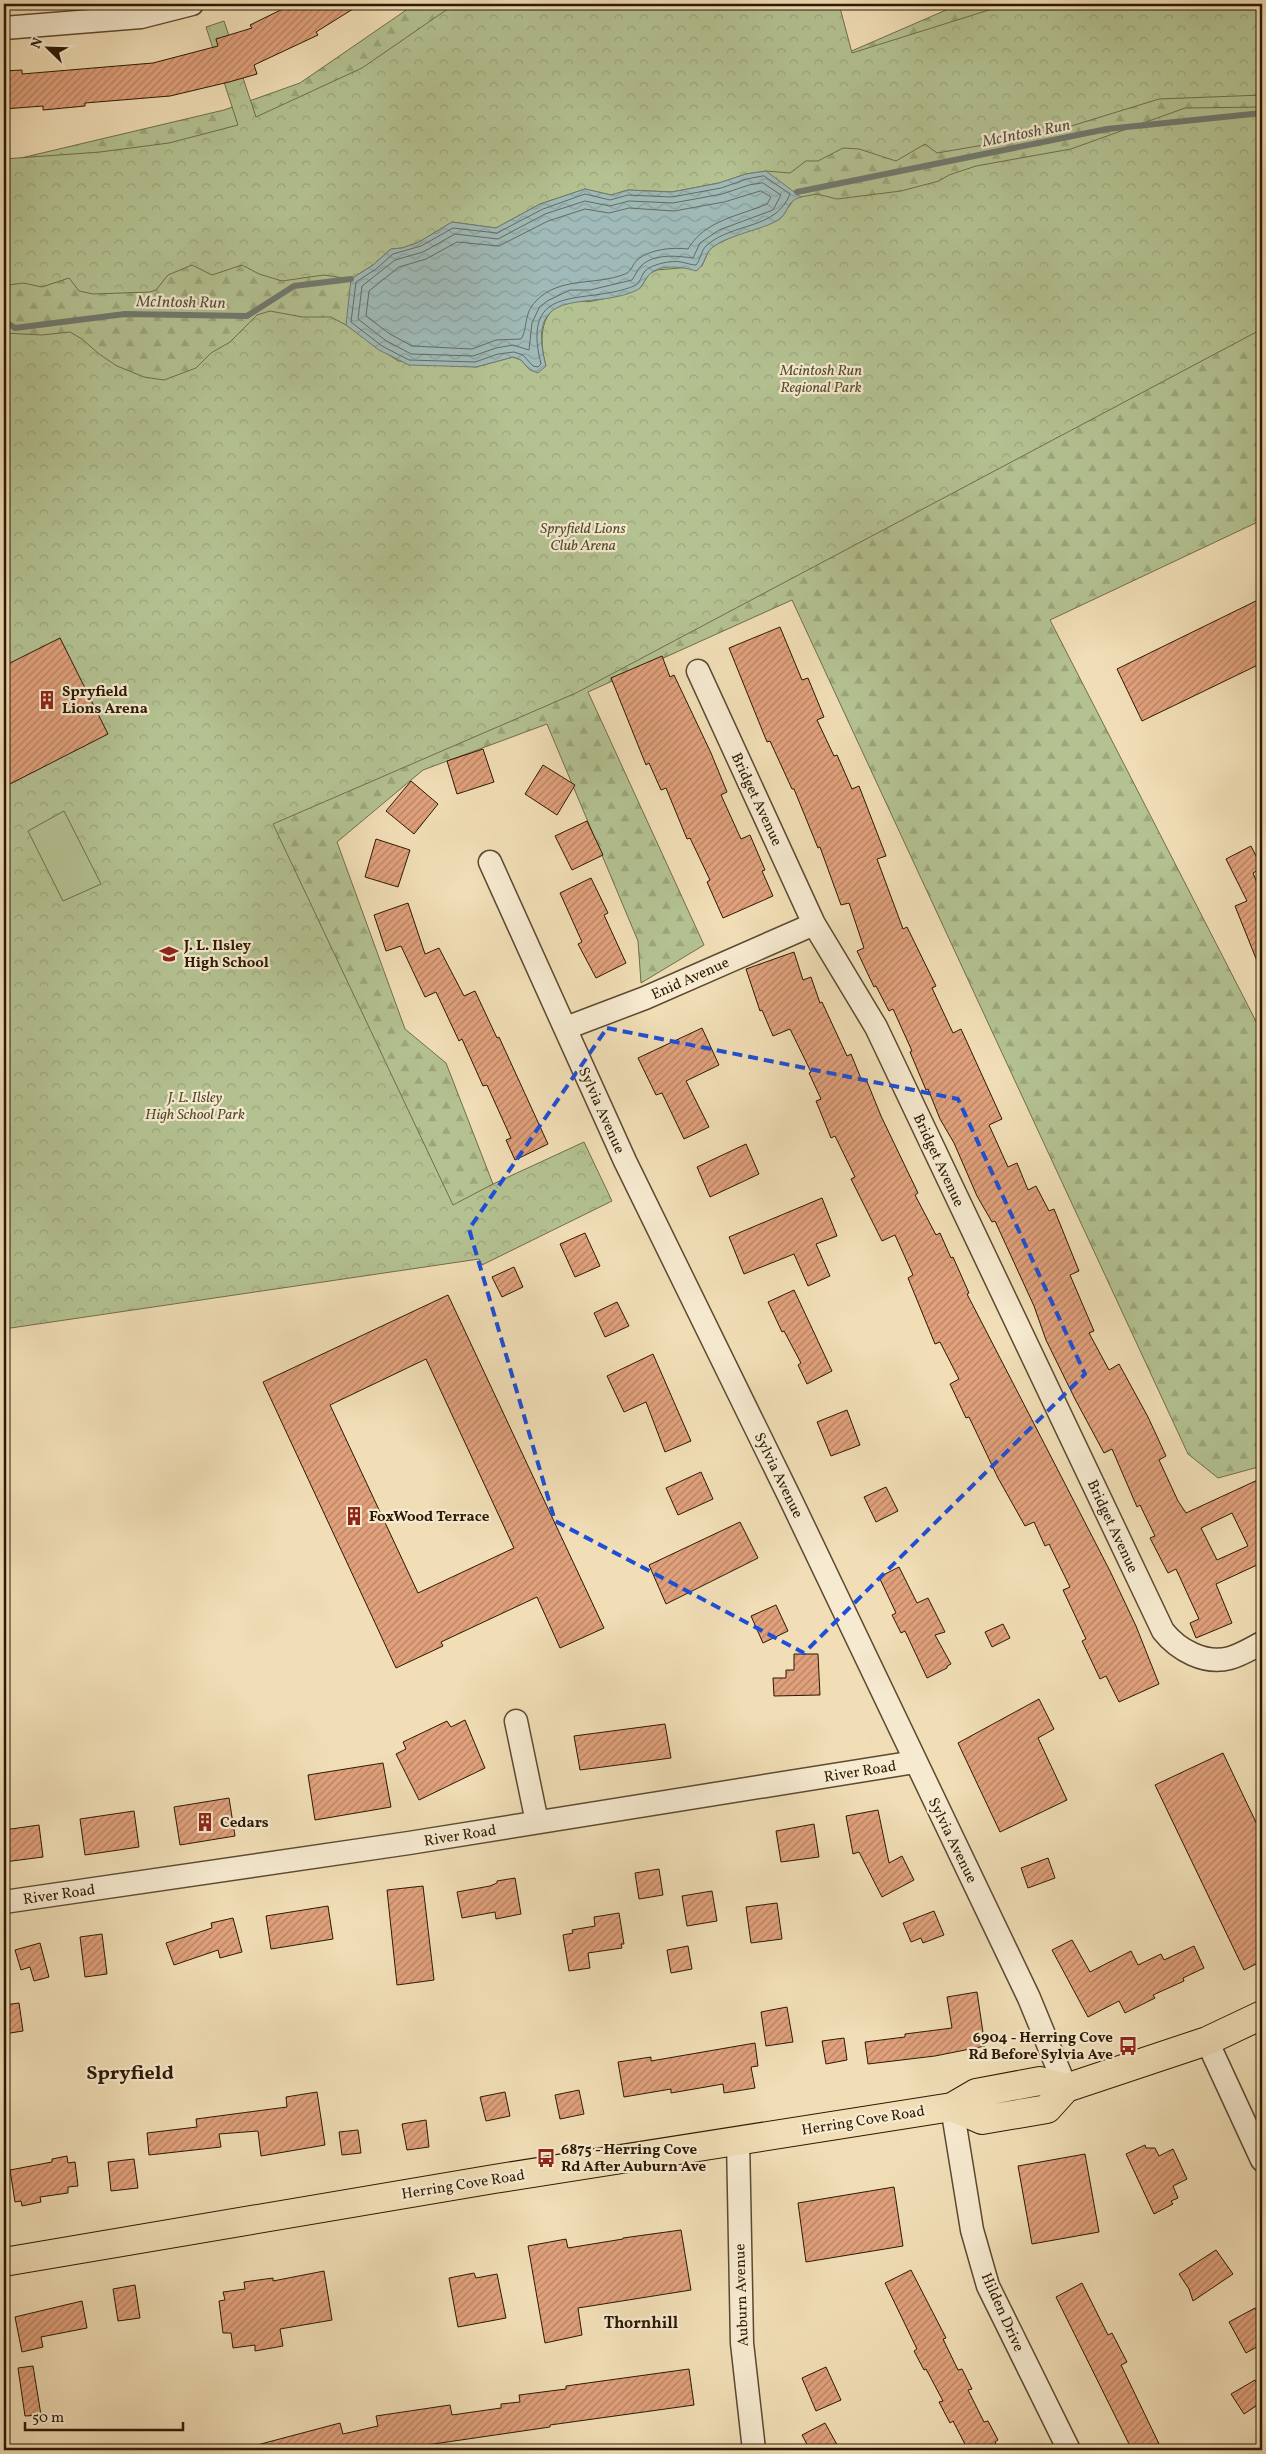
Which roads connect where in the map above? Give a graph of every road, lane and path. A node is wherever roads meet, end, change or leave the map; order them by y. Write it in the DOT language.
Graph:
graph roads {
  1 [pos="192,4"];
  2 [pos="4,28"];
  3 [pos="698,671"];
  4 [pos="490,862"];
  5 [pos="814,924"];
  6 [pos="566,1028"];
  7 [pos="1262,1643"];
  8 [pos="516,1721"];
  9 [pos="915,1762"];
  10 [pos="537,1822"];
  11 [pos="4,1902"];
  12 [pos="1262,2015"];
  13 [pos="1207,2041"];
  14 [pos="1066,2088"];
  15 [pos="952,2107"];
  16 [pos="738,2139"];
  17 [pos="1262,2160"];
  18 [pos="4,2262"];
  19 [pos="754,2450"];
  20 [pos="1069,2450"];
  1 -- 2 [label="street"];
  3 -- 5 [label="street, Bridget Avenue"];
  4 -- 6 [label="street, Sylvia Avenue"];
  5 -- 6 [label="street, Enid Avenue"];
  5 -- 7 [label="street, Bridget Avenue"];
  6 -- 9 [label="street, Sylvia Avenue"];
  8 -- 10 [label="street"];
  9 -- 10 [label="street, River Road"];
  9 -- 14 [label="street, Sylvia Avenue"];
  10 -- 11 [label="street, River Road"];
  12 -- 13 [label="main road"];
  13 -- 14 [label="main road"];
  13 -- 17 [label="street"];
  14 -- 15 [label="main road"];
  15 -- 16 [label="main road, Herring Cove Road"];
  15 -- 20 [label="street, Hilden Drive"];
  16 -- 18 [label="main road, Herring Cove Road"];
  16 -- 19 [label="street, Auburn Avenue"];
}
